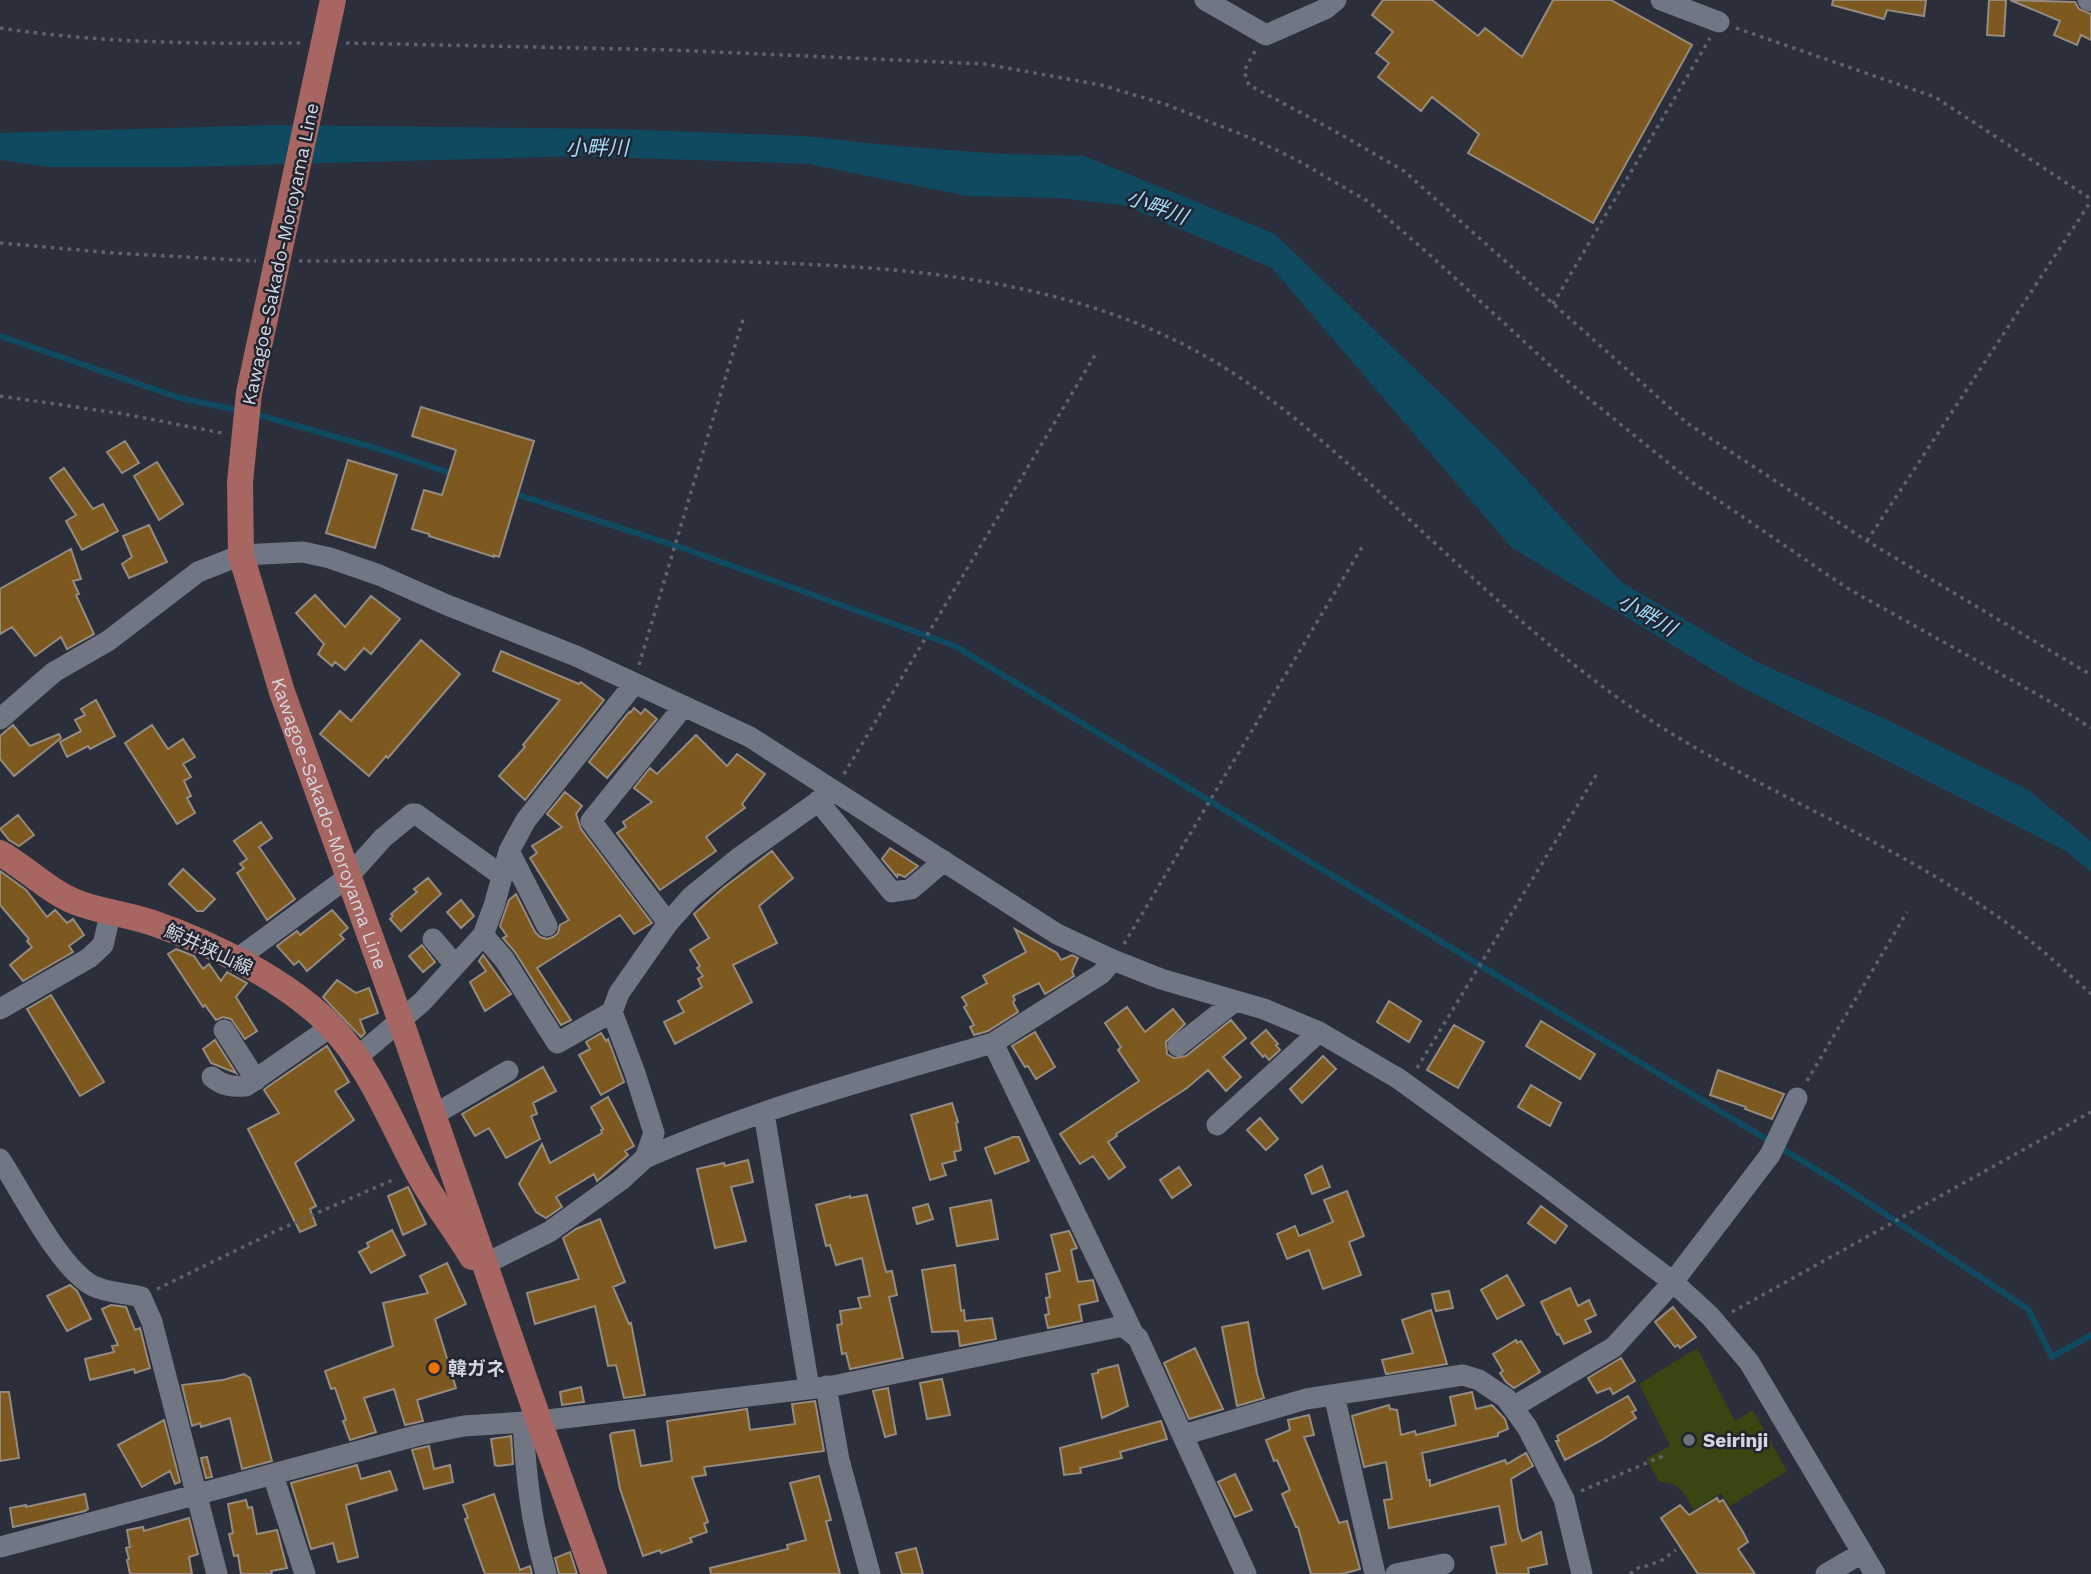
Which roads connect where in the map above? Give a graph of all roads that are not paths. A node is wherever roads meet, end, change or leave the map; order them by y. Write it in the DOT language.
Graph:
graph roads {
  1 [pos="332,0"];
  2 [pos="1205,0"];
  3 [pos="1336,0"];
  4 [pos="1661,0"];
  5 [pos="1718,22"];
  6 [pos="241,555"];
  7 [pos="634,684"];
  8 [pos="684,706"];
  9 [pos="1,715"];
  10 [pos="826,796"];
  11 [pos="509,851"];
  12 [pos="0,853"];
  13 [pos="944,861"];
  14 [pos="502,875"];
  15 [pos="348,877"];
  16 [pos="111,911"];
  17 [pos="668,923"];
  18 [pos="547,926"];
  19 [pos="482,935"];
  20 [pos="433,939"];
  21 [pos="237,959"];
  22 [pos="1113,961"];
  23 [pos="454,965"];
  24 [pos="1235,1000"];
  25 [pos="0,1009"];
  26 [pos="612,1012"];
  27 [pos="400,1019"];
  28 [pos="332,1026"];
  29 [pos="224,1030"];
  30 [pos="1320,1032"];
  31 [pos="993,1043"];
  32 [pos="1178,1046"];
  33 [pos="356,1058"];
  34 [pos="508,1071"];
  35 [pos="212,1077"];
  36 [pos="257,1080"];
  37 [pos="423,1087"];
  38 [pos="1797,1098"];
  39 [pos="764,1113"];
  40 [pos="432,1116"];
  41 [pos="1217,1125"];
  42 [pos="397,1131"];
  43 [pos="645,1158"];
  44 [pos="0,1159"];
  45 [pos="451,1165"];
  46 [pos="416,1170"];
  47 [pos="485,1264"];
  48 [pos="1673,1282"];
  49 [pos="1133,1333"];
  50 [pos="512,1339"];
  51 [pos="817,1387"];
  52 [pos="1334,1395"];
  53 [pos="1513,1407"];
  54 [pos="531,1422"];
  55 [pos="1182,1435"];
  56 [pos="273,1475"];
  57 [pos="198,1496"];
  58 [pos="0,1547"];
  59 [pos="1862,1553"];
  60 [pos="1444,1564"];
  61 [pos="1238,1572"];
  62 [pos="217,1574"];
  63 [pos="305,1574"];
  64 [pos="545,1574"];
  65 [pos="594,1574"];
  66 [pos="870,1574"];
  67 [pos="1376,1574"];
  68 [pos="1396,1574"];
  69 [pos="1582,1574"];
  70 [pos="1826,1574"];
  71 [pos="1875,1574"];
  1 -- 6 [label="main road, Kawagoe-Sakado-Moroyama Line"];
  2 -- 3 [label="street"];
  4 -- 5 [label="street"];
  6 -- 7 [label="street"];
  6 -- 9 [label="street"];
  6 -- 15 [label="main road, Kawagoe-Sakado-Moroyama Line"];
  7 -- 8 [label="street"];
  7 -- 11 [label="street"];
  8 -- 10 [label="street"];
  8 -- 17 [label="street"];
  10 -- 13 [label="street"];
  10 -- 13 [label="street"];
  10 -- 17 [label="street"];
  11 -- 14 [label="street"];
  11 -- 18 [label="street"];
  12 -- 16 [label="main road, 鯨井狭山線"];
  13 -- 22 [label="street"];
  14 -- 15 [label="street"];
  14 -- 19 [label="street"];
  15 -- 21 [label="street"];
  15 -- 27 [label="main road, Kawagoe-Sakado-Moroyama Line"];
  16 -- 21 [label="main road, 鯨井狭山線"];
  16 -- 25 [label="street"];
  17 -- 26 [label="street"];
  19 -- 23 [label="street"];
  19 -- 26 [label="street"];
  20 -- 23 [label="street"];
  21 -- 28 [label="main road, 鯨井狭山線"];
  22 -- 24 [label="street"];
  22 -- 31 [label="street"];
  23 -- 27 [label="street"];
  24 -- 30 [label="street"];
  24 -- 32 [label="street"];
  26 -- 43 [label="street"];
  27 -- 33 [label="street"];
  27 -- 37 [label="main road, Kawagoe-Sakado-Moroyama Line"];
  28 -- 33 [label="main road, 鯨井狭山線"];
  28 -- 36 [label="street"];
  29 -- 36 [label="street"];
  30 -- 41 [label="street"];
  30 -- 48 [label="street"];
  31 -- 39 [label="street"];
  31 -- 49 [label="street"];
  33 -- 42 [label="main road, 鯨井狭山線"];
  34 -- 40 [label="street"];
  35 -- 36 [label="street"];
  37 -- 40 [label="main road, Kawagoe-Sakado-Moroyama Line"];
  37 -- 42 [label="main road"];
  38 -- 48 [label="street"];
  39 -- 43 [label="street"];
  39 -- 51 [label="street"];
  40 -- 45 [label="main road, Kawagoe-Sakado-Moroyama Line"];
  42 -- 45 [label="main road"];
  42 -- 46 [label="main road"];
  43 -- 47 [label="street"];
  44 -- 57 [label="street"];
  45 -- 46 [label="main road"];
  45 -- 47 [label="main road, Kawagoe-Sakado-Moroyama Line"];
  46 -- 50 [label="main road"];
  47 -- 50 [label="main road, Kawagoe-Sakado-Moroyama Line"];
  48 -- 53 [label="street"];
  48 -- 59 [label="street"];
  49 -- 51 [label="street"];
  49 -- 55 [label="street"];
  50 -- 54 [label="main road, Kawagoe-Sakado-Moroyama Line"];
  51 -- 54 [label="street"];
  51 -- 66 [label="street"];
  52 -- 53 [label="street"];
  52 -- 55 [label="street"];
  52 -- 67 [label="street"];
  53 -- 69 [label="street"];
  54 -- 56 [label="street"];
  54 -- 64 [label="street"];
  54 -- 65 [label="main road, Kawagoe-Sakado-Moroyama Line"];
  55 -- 61 [label="street"];
  56 -- 57 [label="street"];
  56 -- 63 [label="street"];
  57 -- 58 [label="street"];
  57 -- 62 [label="street"];
  59 -- 70 [label="street"];
  59 -- 71 [label="street"];
  60 -- 68 [label="street"];
}
